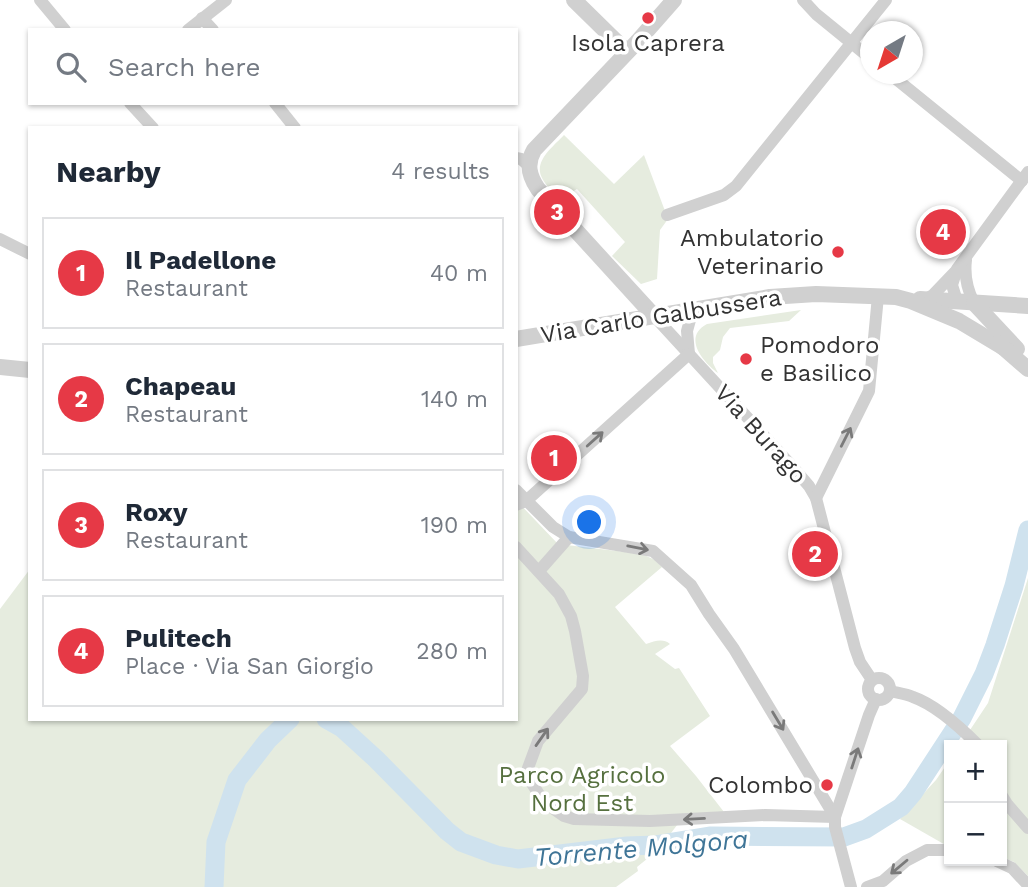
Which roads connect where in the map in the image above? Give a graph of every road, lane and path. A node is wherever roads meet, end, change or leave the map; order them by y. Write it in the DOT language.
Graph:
graph roads {
  1 [pos="40,0"];
  2 [pos="574,0"];
  3 [pos="581,0"];
  4 [pos="674,0"];
  5 [pos="803,0"];
  6 [pos="886,0"];
  7 [pos="218,2"];
  8 [pos="202,18"];
  9 [pos="63,28"];
  10 [pos="190,28"];
  11 [pos="211,28"];
  12 [pos="852,43"];
  13 [pos="629,50"];
  14 [pos="860,50"];
  15 [pos="903,84"];
  16 [pos="132,105"];
  17 [pos="277,105"];
  18 [pos="151,126"];
  19 [pos="293,126"];
  20 [pos="522,162"];
  21 [pos="1025,176"];
  22 [pos="667,215"];
  23 [pos="0,239"];
  24 [pos="28,253"];
  25 [pos="962,265"];
  26 [pos="878,296"];
  27 [pos="896,297"];
  28 [pos="926,299"];
  29 [pos="966,302"];
  30 [pos="1028,306"];
  31 [pos="693,309"];
  32 [pos="654,316"];
  33 [pos="1028,336"];
  34 [pos="518,339"];
  35 [pos="1004,348"];
  36 [pos="689,354"];
  37 [pos="1028,360"];
  38 [pos="0,367"];
  39 [pos="1028,369"];
  40 [pos="28,370"];
  41 [pos="816,498"];
  42 [pos="520,505"];
  43 [pos="569,537"];
  44 [pos="518,549"];
  45 [pos="539,571"];
  46 [pos="872,680"];
  47 [pos="890,691"];
  48 [pos="876,699"];
  49 [pos="973,740"];
  50 [pos="1006,803"];
  51 [pos="835,822"];
  52 [pos="1028,828"];
  53 [pos="944,850"];
  54 [pos="1007,866"];
  55 [pos="1028,885"];
  56 [pos="851,887"];
  57 [pos="867,887"];
  1 -- 9 [label="street"];
  2 -- 13 [label="street"];
  3 -- 13 [label="street"];
  4 -- 13 [label="street"];
  5 -- 12 [label="street"];
  6 -- 12 [label="street"];
  7 -- 8 [label="street"];
  8 -- 10 [label="street"];
  8 -- 11 [label="street"];
  12 -- 14 [label="street"];
  12 -- 22 [label="street"];
  13 -- 20 [label="street"];
  15 -- 21 [label="street"];
  16 -- 18 [label="street"];
  17 -- 19 [label="street"];
  20 -- 32 [label="street, Via Burago"];
  21 -- 25 [label="street"];
  23 -- 24 [label="street"];
  25 -- 28 [label="street"];
  25 -- 29 [label="street"];
  26 -- 27 [label="street, Via Carlo Galbussera"];
  26 -- 31 [label="street, Via Carlo Galbussera"];
  41 -- 26 [label="street, one-way"];
  27 -- 28 [label="street"];
  27 -- 35 [label="street, Via Carlo Galbussera"];
  28 -- 29 [label="street"];
  29 -- 30 [label="street"];
  29 -- 35 [label="street, Via Carlo Galbussera"];
  29 -- 37 [label="street"];
  31 -- 32 [label="street, Via Carlo Galbussera"];
  31 -- 36 [label="street"];
  32 -- 34 [label="street, Via Carlo Galbussera"];
  32 -- 36 [label="street, Via Burago"];
  33 -- 37 [label="street"];
  35 -- 39 [label="street, Via Carlo Galbussera"];
  36 -- 41 [label="street, Via Burago"];
  42 -- 36 [label="street, one-way"];
  38 -- 40 [label="street"];
  41 -- 46 [label="street, Via Burago"];
  42 -- 43 [label="street"];
  43 -- 45 [label="street"];
  43 -- 51 [label="street, one-way"];
  44 -- 45 [label="street"];
  51 -- 45 [label="street, one-way"];
  46 -- 47 [label="street"];
  46 -- 48 [label="street, Via Burago"];
  47 -- 48 [label="street"];
  47 -- 49 [label="street"];
  51 -- 48 [label="street, one-way"];
  50 -- 52 [label="street"];
  51 -- 56 [label="street"];
  53 -- 57 [label="street, one-way"];
  54 -- 55 [label="street"];
}
